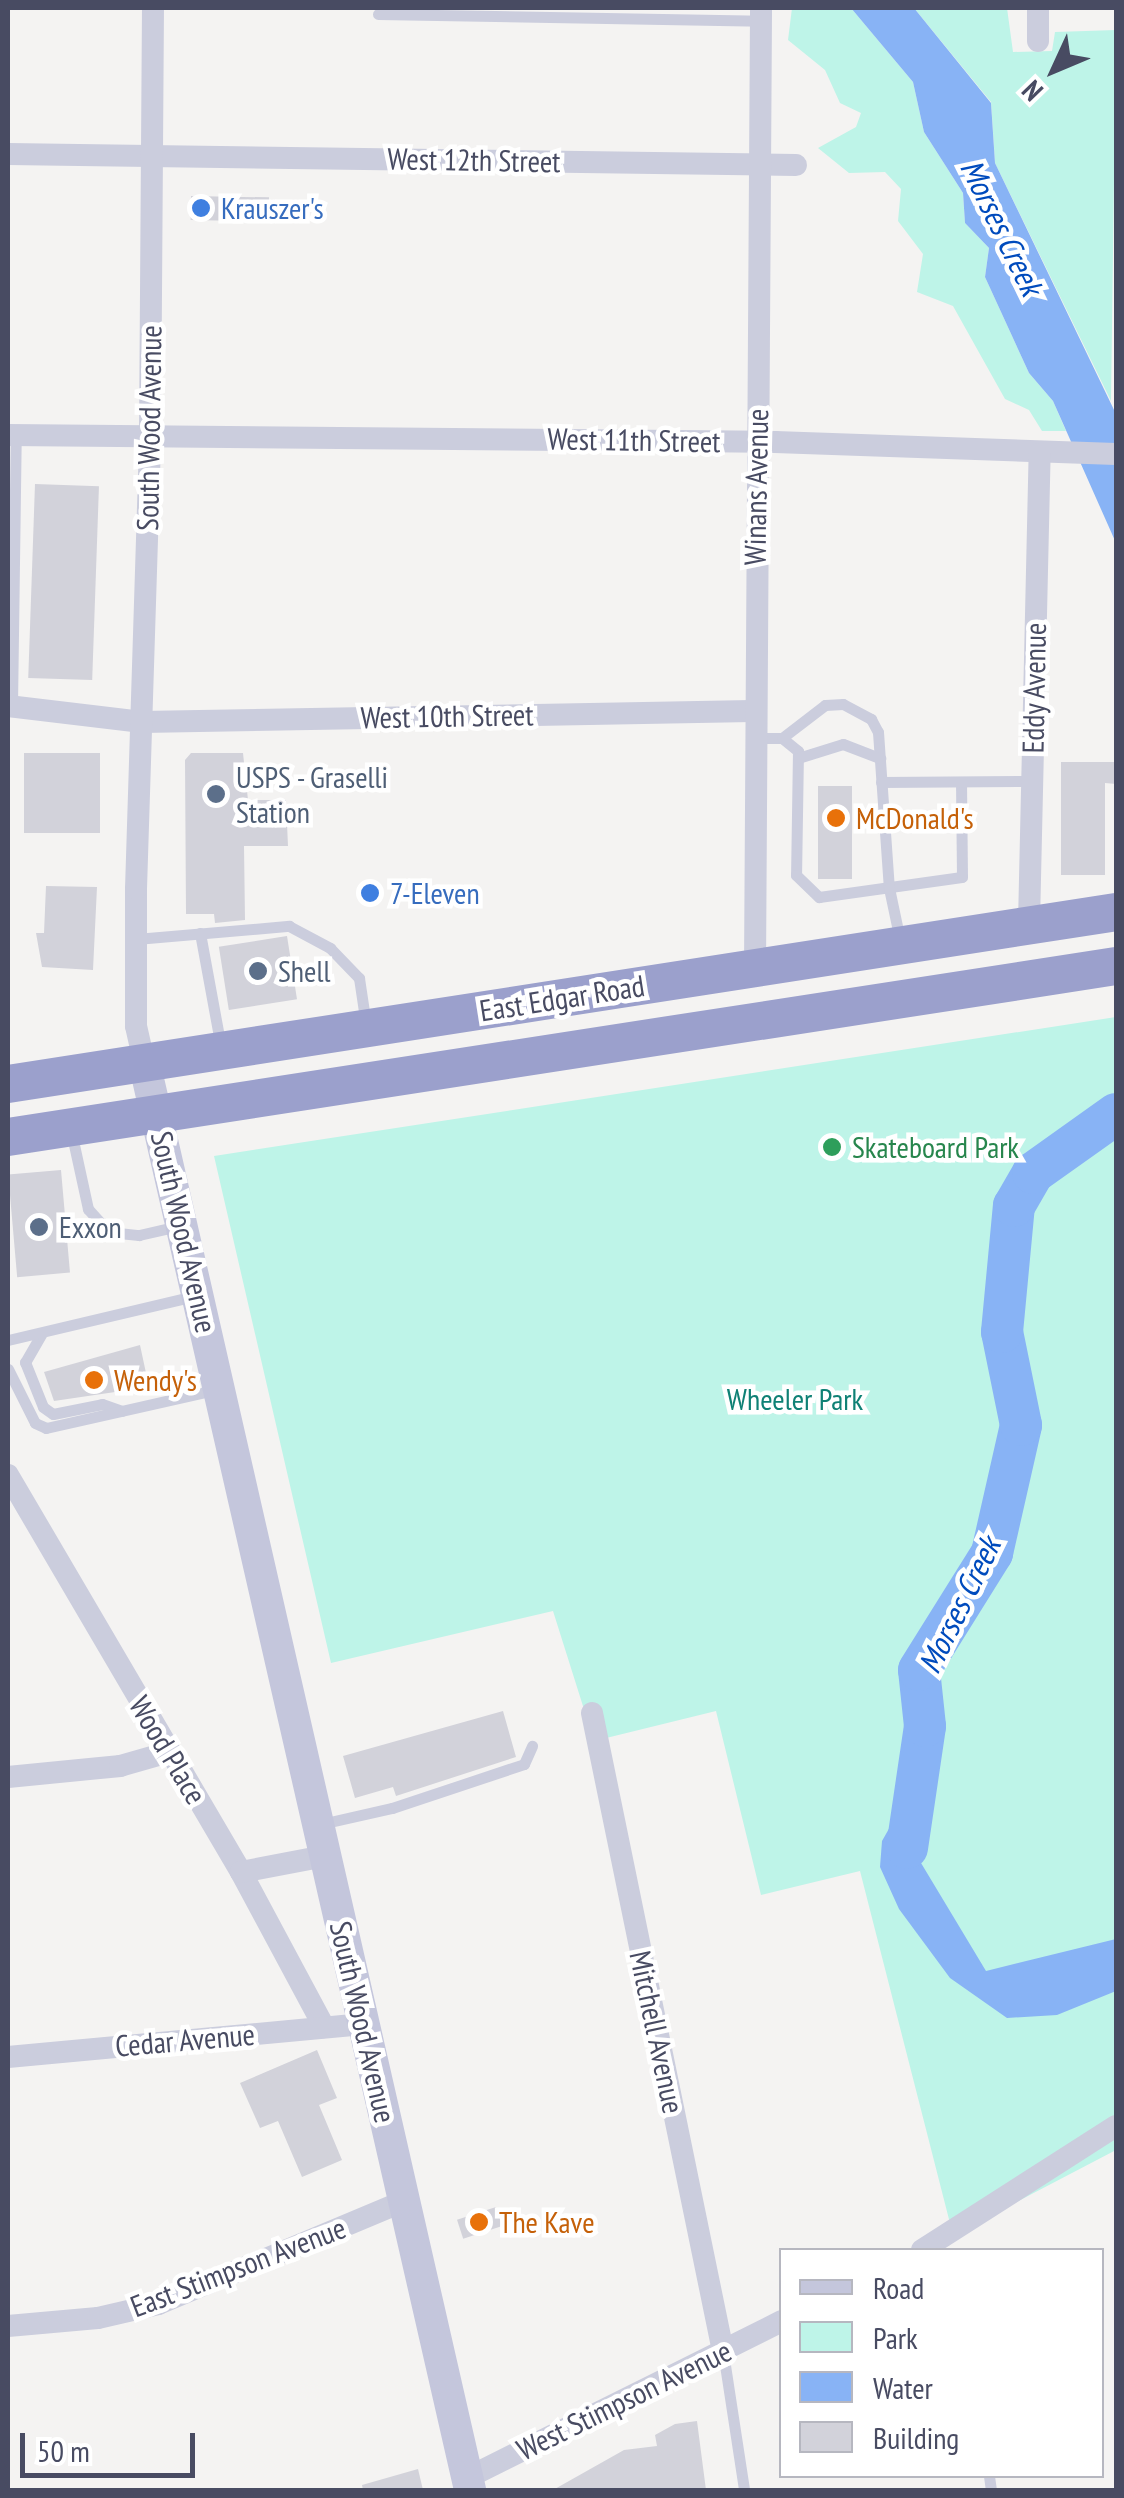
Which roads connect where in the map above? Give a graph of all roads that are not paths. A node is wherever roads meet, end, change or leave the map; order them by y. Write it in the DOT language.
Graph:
graph roads {
  1 [pos="153,8"];
  2 [pos="682,8"];
  3 [pos="1038,8"];
  4 [pos="378,14"];
  5 [pos="761,14"];
  6 [pos="692,19"];
  7 [pos="1038,40"];
  8 [pos="8,154"];
  9 [pos="152,156"];
  10 [pos="756,164"];
  11 [pos="796,165"];
  12 [pos="12,435"];
  13 [pos="150,436"];
  14 [pos="756,441"];
  15 [pos="1040,454"];
  16 [pos="1116,454"];
  17 [pos="10,706"];
  18 [pos="752,711"];
  19 [pos="142,722"];
  20 [pos="752,738"];
  21 [pos="782,738"];
  22 [pos="798,758"];
  23 [pos="880,758"];
  24 [pos="1032,781"];
  25 [pos="882,782"];
  26 [pos="961,786"];
  27 [pos="889,888"];
  28 [pos="1112,912"];
  29 [pos="1029,923"];
  30 [pos="200,933"];
  31 [pos="136,939"];
  32 [pos="901,944"];
  33 [pos="1116,966"];
  34 [pos="755,968"];
  35 [pos="366,1029"];
  36 [pos="222,1052"];
  37 [pos="145,1066"];
  38 [pos="8,1084"];
  39 [pos="157,1114"];
  40 [pos="71,1128"];
  41 [pos="8,1137"];
  42 [pos="183,1225"];
  43 [pos="198,1295"];
  44 [pos="42,1333"];
  45 [pos="8,1340"];
  46 [pos="8,1369"];
  47 [pos="221,1388"];
  48 [pos="126,1412"];
  49 [pos="10,1483"];
  50 [pos="592,1712"];
  51 [pos="532,1746"];
  52 [pos="169,1752"];
  53 [pos="8,1777"];
  54 [pos="321,1840"];
  55 [pos="241,1872"];
  56 [pos="363,2024"];
  57 [pos="324,2027"];
  58 [pos="8,2057"];
  59 [pos="1116,2126"];
  60 [pos="404,2201"];
  61 [pos="956,2241"];
  62 [pos="930,2248"];
  63 [pos="779,2322"];
  64 [pos="8,2326"];
  65 [pos="722,2351"];
  66 [pos="468,2484"];
  67 [pos="744,2490"];
  1 -- 9 [label="street, South Wood Avenue"];
  2 -- 6 [label="lane"];
  3 -- 7 [label="street"];
  4 -- 6 [label="lane"];
  5 -- 6 [label="lane"];
  5 -- 10 [label="street, Winans Avenue"];
  8 -- 9 [label="street, West 12th Street"];
  9 -- 10 [label="street, West 12th Street"];
  9 -- 13 [label="street, South Wood Avenue"];
  10 -- 11 [label="street, West 12th Street"];
  10 -- 14 [label="street, Winans Avenue"];
  12 -- 13 [label="street, West 11th Street"];
  12 -- 17 [label="lane"];
  13 -- 14 [label="street, West 11th Street"];
  13 -- 19 [label="street, South Wood Avenue"];
  14 -- 15 [label="street, West 11th Street"];
  14 -- 18 [label="street, Winans Avenue"];
  15 -- 16 [label="street, West 11th Street"];
  15 -- 24 [label="street, Eddy Avenue"];
  17 -- 19 [label="street, West 10th Street"];
  18 -- 19 [label="street, West 10th Street"];
  18 -- 20 [label="street, Winans Avenue"];
  19 -- 31 [label="street, South Wood Avenue"];
  20 -- 21 [label="lane"];
  20 -- 34 [label="street, Winans Avenue"];
  21 -- 22 [label="lane"];
  21 -- 23 [label="lane"];
  22 -- 23 [label="lane"];
  22 -- 27 [label="lane"];
  23 -- 25 [label="lane"];
  24 -- 26 [label="lane"];
  24 -- 29 [label="street, Eddy Avenue"];
  25 -- 26 [label="lane"];
  25 -- 27 [label="lane"];
  26 -- 27 [label="lane"];
  27 -- 32 [label="lane"];
  28 -- 29 [label="highway, East Edgar Road"];
  29 -- 32 [label="highway, East Edgar Road"];
  30 -- 31 [label="lane"];
  30 -- 35 [label="lane"];
  30 -- 36 [label="lane"];
  31 -- 37 [label="street, South Wood Avenue"];
  32 -- 34 [label="highway, East Edgar Road"];
  33 -- 39 [label="highway, East Edgar Road"];
  34 -- 35 [label="highway, East Edgar Road"];
  35 -- 36 [label="highway, East Edgar Road"];
  36 -- 37 [label="highway, East Edgar Road"];
  37 -- 38 [label="highway, East Edgar Road"];
  37 -- 39 [label="main road, South Wood Avenue"];
  39 -- 40 [label="highway, East Edgar Road"];
  39 -- 42 [label="main road, South Wood Avenue"];
  40 -- 41 [label="highway, East Edgar Road"];
  40 -- 42 [label="lane"];
  42 -- 43 [label="main road, South Wood Avenue"];
  43 -- 44 [label="lane"];
  43 -- 47 [label="main road, South Wood Avenue"];
  44 -- 45 [label="lane"];
  44 -- 48 [label="lane"];
  46 -- 48 [label="lane"];
  47 -- 48 [label="lane"];
  47 -- 54 [label="main road, South Wood Avenue"];
  49 -- 52 [label="street, Wood Place"];
  50 -- 65 [label="street, Mitchell Avenue"];
  51 -- 54 [label="lane"];
  52 -- 53 [label="street"];
  52 -- 55 [label="street, Wood Place"];
  54 -- 55 [label="street"];
  54 -- 56 [label="main road, South Wood Avenue"];
  55 -- 57 [label="street, Wood Place"];
  56 -- 57 [label="street, Cedar Avenue"];
  56 -- 60 [label="main road, South Wood Avenue"];
  57 -- 58 [label="street, Cedar Avenue"];
  59 -- 61 [label="street"];
  60 -- 64 [label="street, East Stimpson Avenue"];
  60 -- 66 [label="main road, South Wood Avenue"];
  61 -- 62 [label="street"];
  63 -- 65 [label="street, West Stimpson Avenue"];
  65 -- 66 [label="street, West Stimpson Avenue"];
  65 -- 67 [label="lane"];
}
